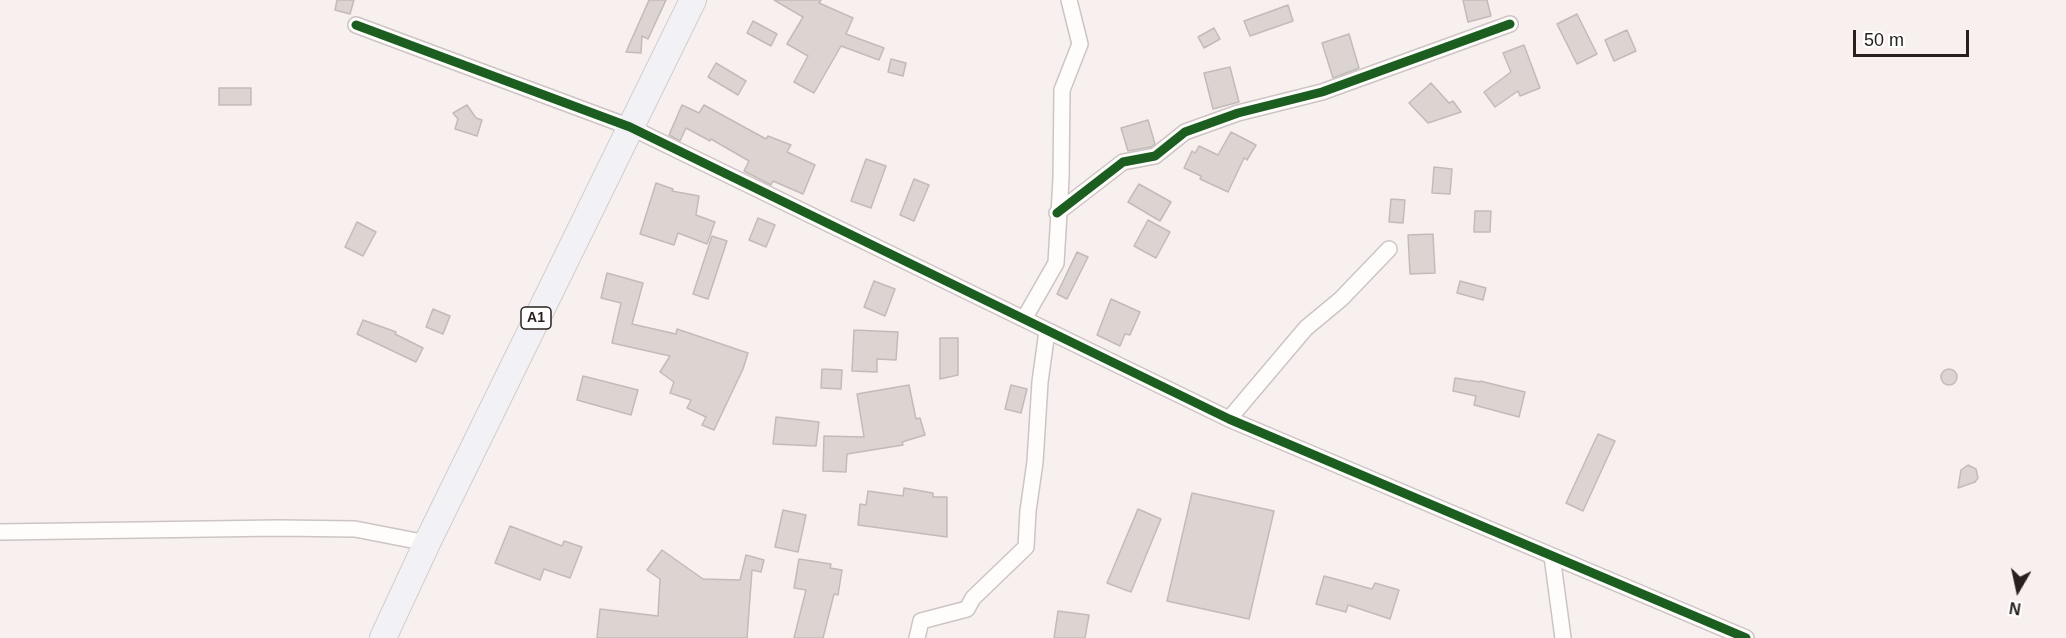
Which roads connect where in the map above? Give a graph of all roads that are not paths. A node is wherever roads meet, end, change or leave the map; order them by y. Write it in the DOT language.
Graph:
graph roads {
  1 [pos="693,0"];
  2 [pos="1069,0"];
  3 [pos="1510,24"];
  4 [pos="356,25"];
  5 [pos="630,127"];
  6 [pos="1057,213"];
  7 [pos="1389,249"];
  8 [pos="1024,319"];
  9 [pos="1047,332"];
  10 [pos="1229,419"];
  11 [pos="0,532"];
  12 [pos="427,543"];
  13 [pos="1552,556"];
  14 [pos="382,638"];
  15 [pos="917,638"];
  16 [pos="1563,638"];
  17 [pos="1746,638"];
  1 -- 5 [label="highway, A1"];
  2 -- 6 [label="street"];
  3 -- 6 [label="street"];
  4 -- 5 [label="street"];
  5 -- 8 [label="street"];
  5 -- 12 [label="highway, A1"];
  6 -- 8 [label="street"];
  7 -- 10 [label="street"];
  8 -- 9 [label="street"];
  9 -- 10 [label="street"];
  9 -- 15 [label="street"];
  10 -- 13 [label="street"];
  11 -- 12 [label="street"];
  12 -- 14 [label="highway, A1"];
  13 -- 16 [label="street"];
  13 -- 17 [label="street"];
}
